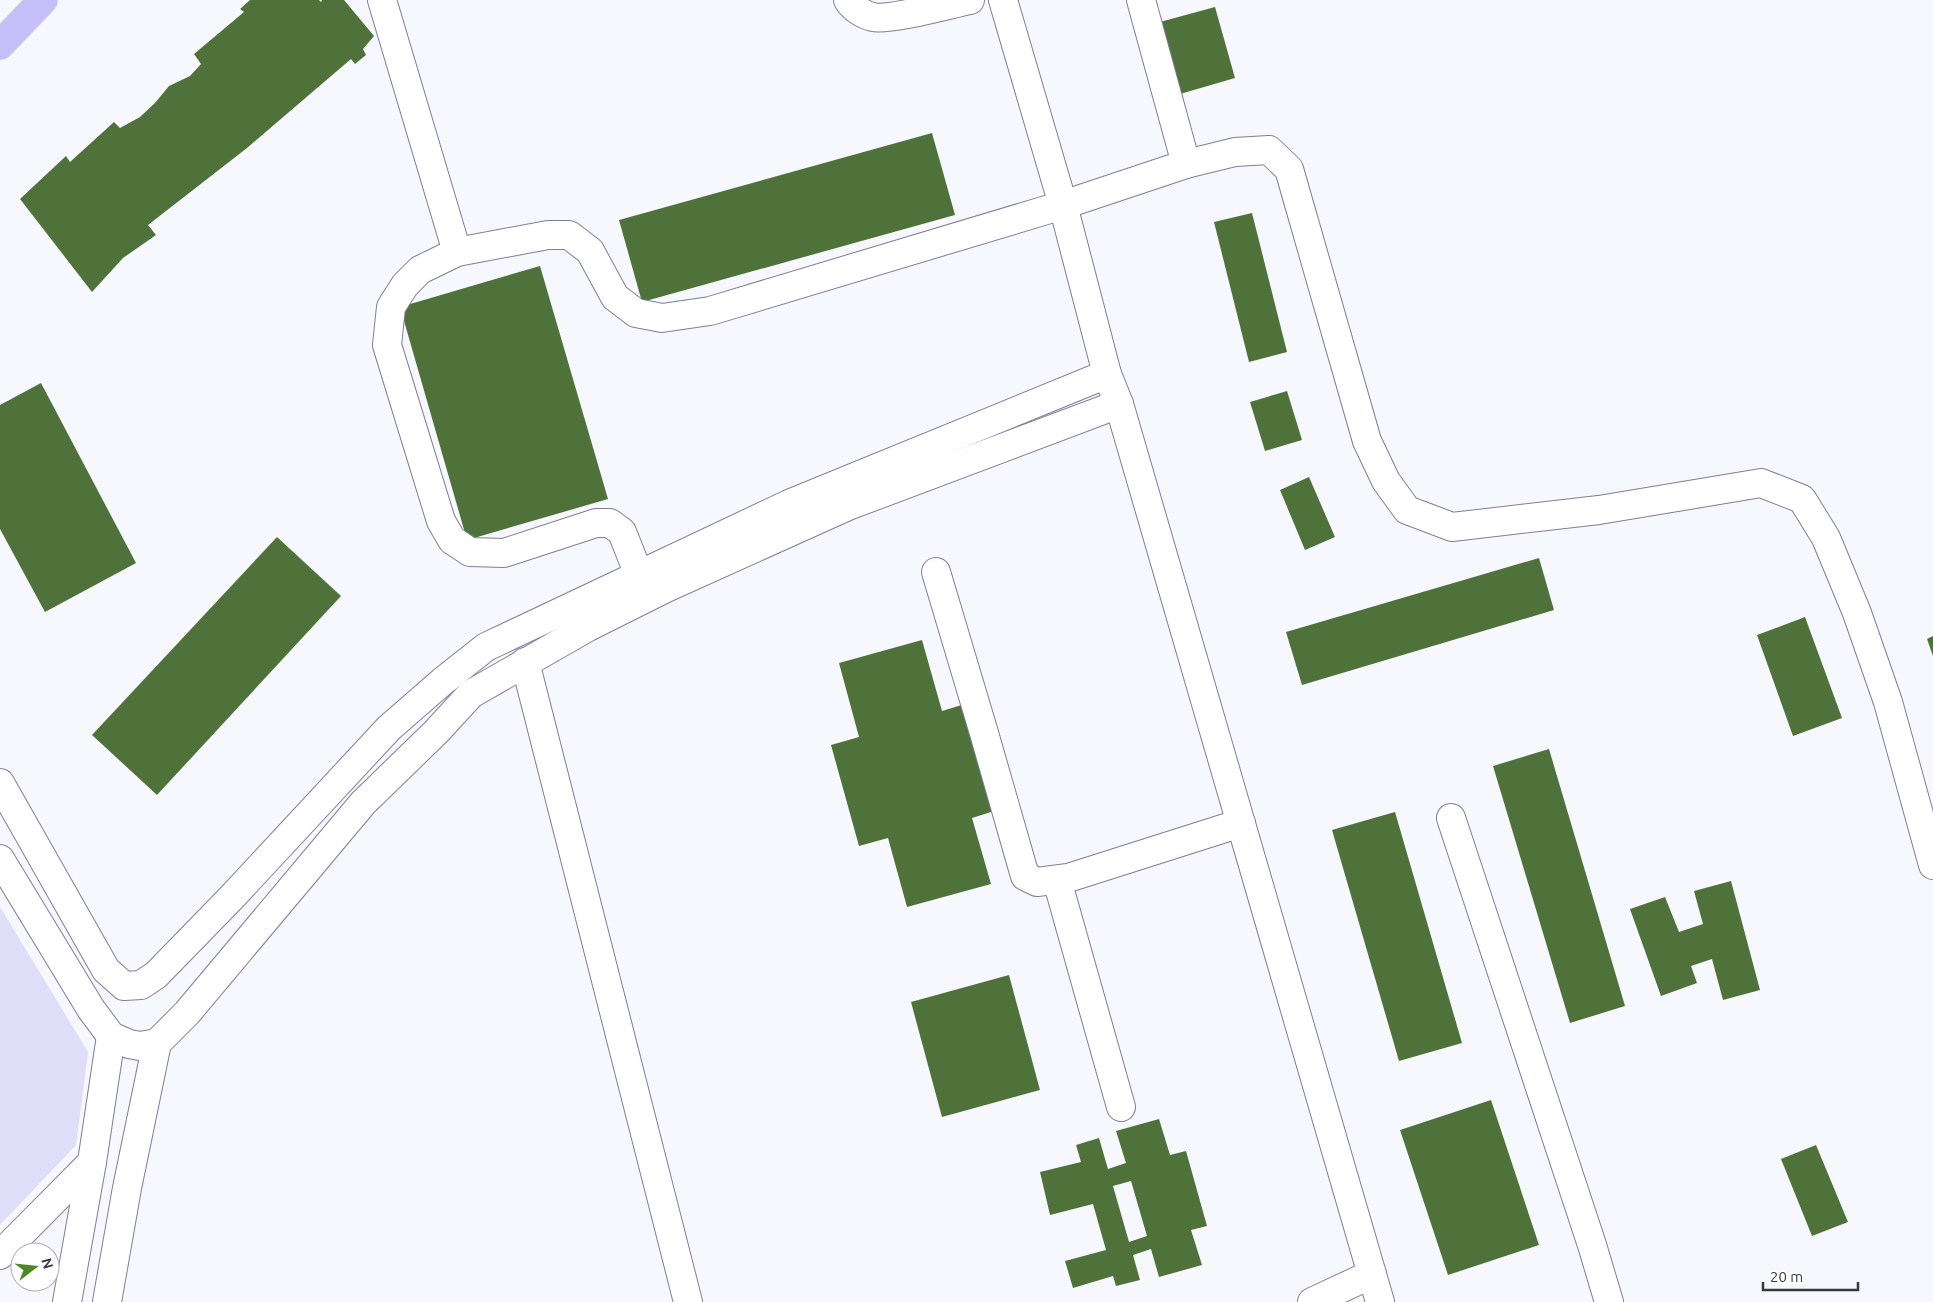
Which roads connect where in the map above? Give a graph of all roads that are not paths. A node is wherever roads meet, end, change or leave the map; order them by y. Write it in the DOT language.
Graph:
graph roads {
  1 [pos="44,0"];
  2 [pos="382,0"];
  3 [pos="848,0"];
  4 [pos="970,0"];
  5 [pos="1003,0"];
  6 [pos="1141,0"];
  7 [pos="0,45"];
  8 [pos="1186,164"];
  9 [pos="1063,205"];
  10 [pos="457,252"];
  11 [pos="1107,374"];
  12 [pos="1119,404"];
  13 [pos="936,572"];
  14 [pos="639,575"];
  15 [pos="525,662"];
  16 [pos="0,783"];
  17 [pos="1451,818"];
  18 [pos="1242,823"];
  19 [pos="0,859"];
  20 [pos="1933,865"];
  21 [pos="1058,880"];
  22 [pos="111,1036"];
  23 [pos="158,1043"];
  24 [pos="1121,1107"];
  25 [pos="92,1162"];
  26 [pos="0,1255"];
  27 [pos="1372,1274"];
  28 [pos="67,1302"];
  29 [pos="107,1302"];
  30 [pos="688,1302"];
  31 [pos="1312,1302"];
  32 [pos="1380,1302"];
  33 [pos="1609,1302"];
  1 -- 7 [label="main road"];
  2 -- 10 [label="street"];
  3 -- 4 [label="street"];
  5 -- 9 [label="street"];
  6 -- 8 [label="street"];
  8 -- 9 [label="street"];
  8 -- 20 [label="street"];
  9 -- 10 [label="street"];
  9 -- 11 [label="street"];
  10 -- 14 [label="street"];
  11 -- 12 [label="street"];
  11 -- 14 [label="street"];
  12 -- 15 [label="street"];
  12 -- 18 [label="street"];
  13 -- 21 [label="street"];
  14 -- 16 [label="street"];
  15 -- 23 [label="street"];
  15 -- 30 [label="street"];
  17 -- 33 [label="street"];
  18 -- 21 [label="street"];
  18 -- 27 [label="street"];
  19 -- 22 [label="street"];
  21 -- 24 [label="street"];
  22 -- 23 [label="street"];
  22 -- 25 [label="street"];
  23 -- 29 [label="street"];
  25 -- 26 [label="street"];
  25 -- 28 [label="street"];
  27 -- 31 [label="street"];
  27 -- 32 [label="street"];
}
